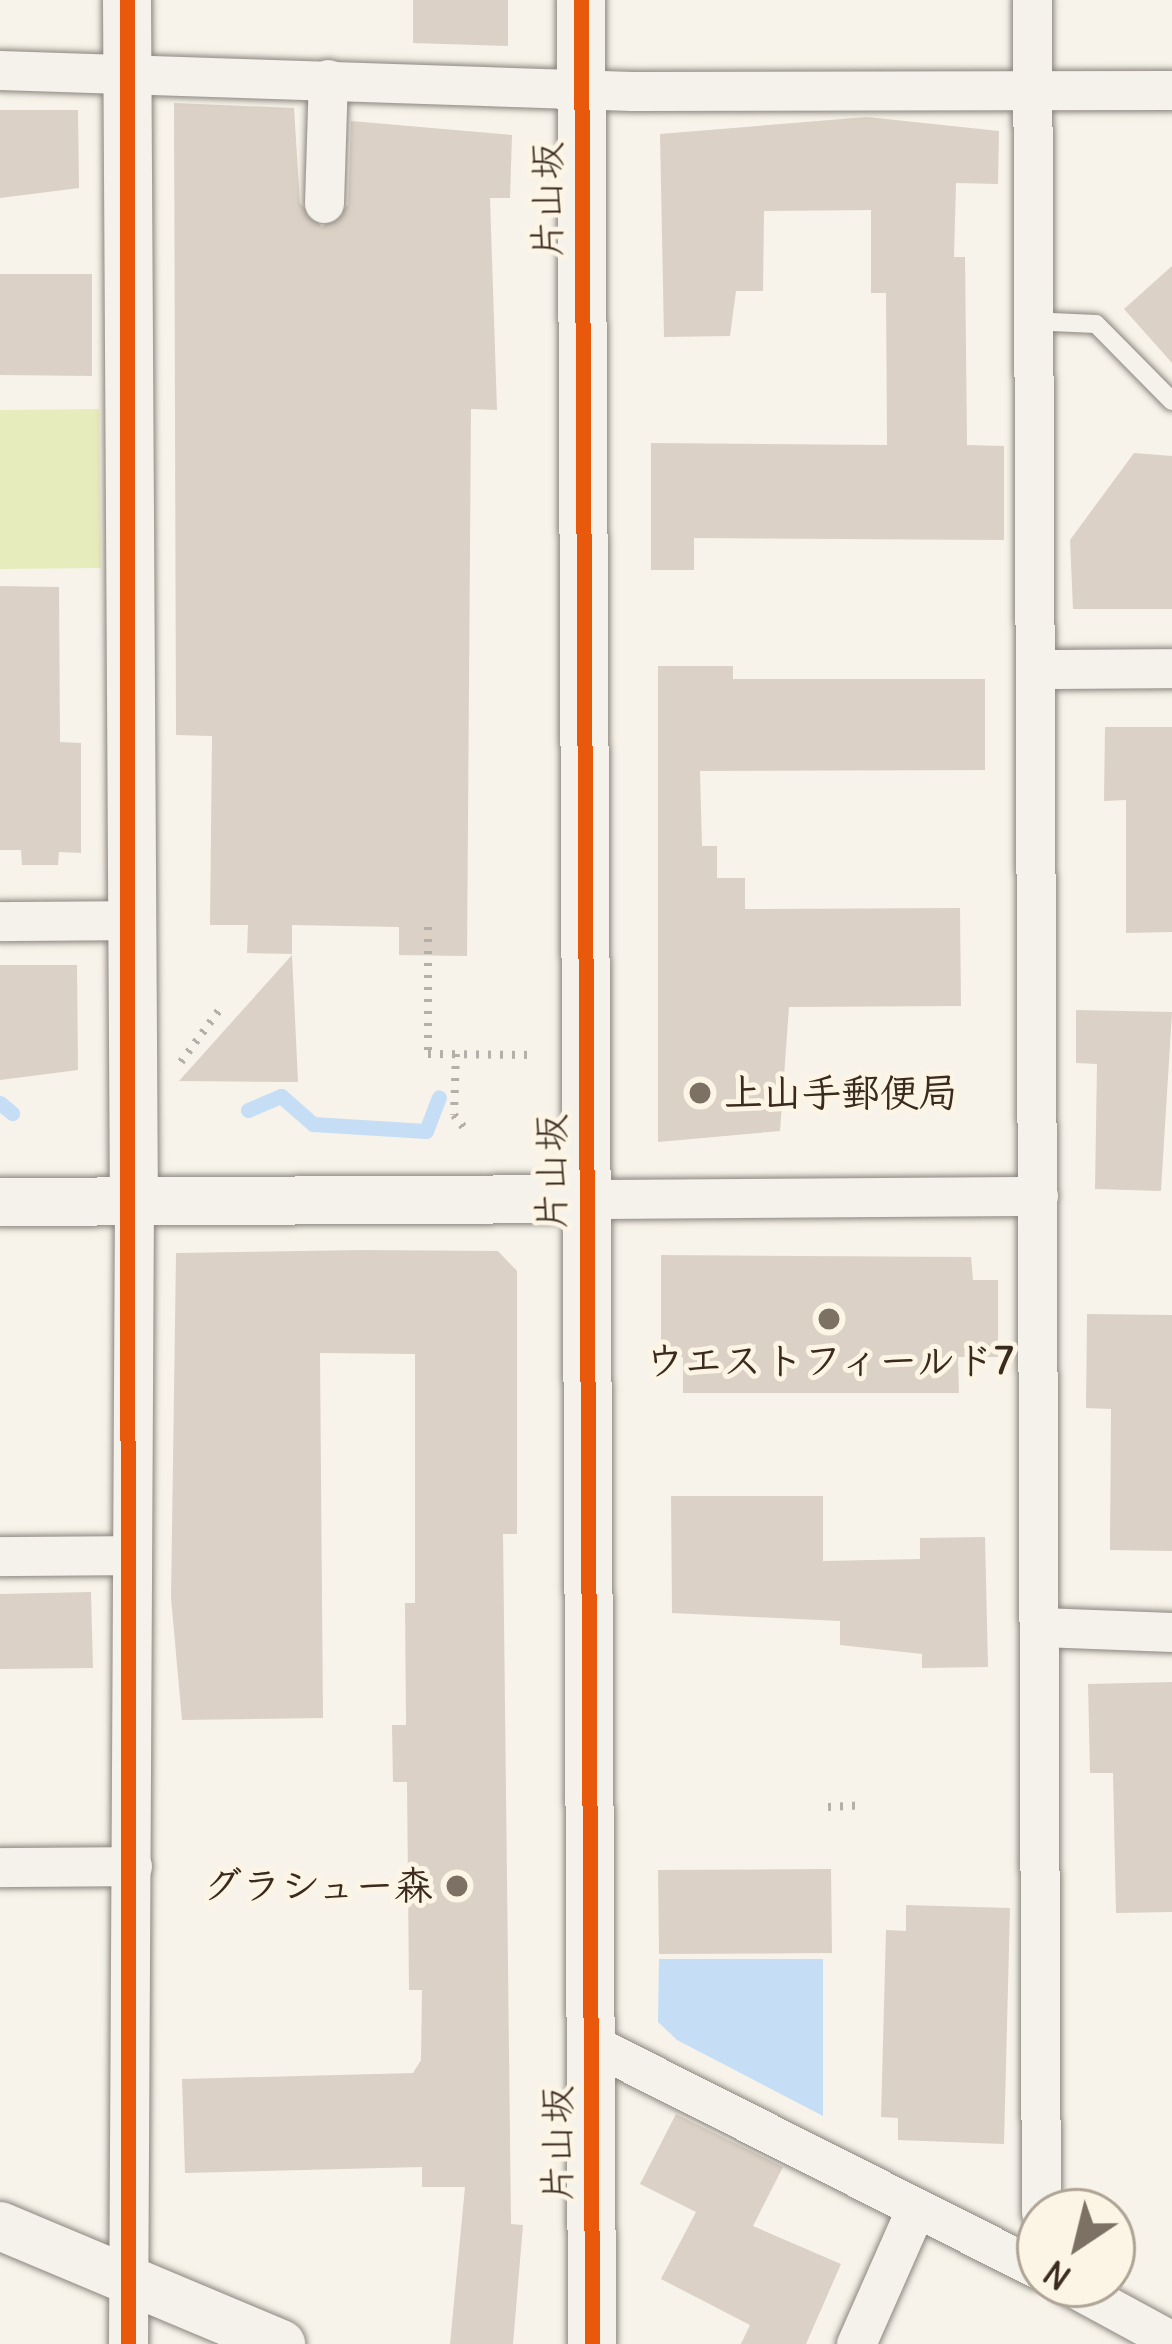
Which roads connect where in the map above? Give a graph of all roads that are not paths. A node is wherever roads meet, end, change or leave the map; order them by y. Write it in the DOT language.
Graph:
graph roads {
  1 [pos="127,0"];
  2 [pos="581,0"];
  3 [pos="1032,0"];
  4 [pos="0,70"];
  5 [pos="127,74"];
  6 [pos="328,79"];
  7 [pos="581,89"];
  8 [pos="1172,90"];
  9 [pos="1032,94"];
  10 [pos="324,203"];
  11 [pos="1029,321"];
  12 [pos="1172,401"];
  13 [pos="1172,668"];
  14 [pos="1037,669"];
  15 [pos="128,920"];
  16 [pos="0,921"];
  17 [pos="1038,1196"];
  18 [pos="134,1199"];
  19 [pos="585,1199"];
  20 [pos="0,1202"];
  21 [pos="129,1555"];
  22 [pos="0,1556"];
  23 [pos="1041,1627"];
  24 [pos="1172,1632"];
  25 [pos="132,1865"];
  26 [pos="0,1867"];
  27 [pos="590,2043"];
  28 [pos="1041,2188"];
  29 [pos="916,2208"];
  30 [pos="0,2226"];
  31 [pos="1016,2258"];
  32 [pos="133,2283"];
  33 [pos="1111,2308"];
  34 [pos="1172,2341"];
  35 [pos="128,2344"];
  36 [pos="281,2344"];
  37 [pos="592,2344"];
  38 [pos="856,2344"];
  1 -- 5 [label="street"];
  2 -- 7 [label="street, 片山坂"];
  3 -- 9 [label="street"];
  4 -- 5 [label="street"];
  5 -- 6 [label="street"];
  5 -- 15 [label="street"];
  6 -- 7 [label="street"];
  6 -- 10 [label="street"];
  7 -- 9 [label="street"];
  7 -- 19 [label="street, 片山坂"];
  8 -- 9 [label="street"];
  9 -- 11 [label="street"];
  11 -- 12 [label="lane"];
  11 -- 14 [label="street"];
  13 -- 14 [label="street"];
  14 -- 17 [label="street"];
  15 -- 16 [label="street"];
  15 -- 18 [label="street"];
  17 -- 19 [label="street"];
  17 -- 23 [label="street"];
  18 -- 19 [label="street"];
  18 -- 20 [label="street"];
  18 -- 21 [label="street"];
  19 -- 27 [label="street, 片山坂"];
  21 -- 22 [label="street"];
  21 -- 25 [label="street"];
  23 -- 24 [label="street"];
  23 -- 28 [label="street"];
  25 -- 26 [label="street"];
  25 -- 32 [label="street"];
  27 -- 29 [label="street"];
  27 -- 37 [label="street, 片山坂"];
  29 -- 31 [label="street"];
  29 -- 38 [label="street"];
  30 -- 32 [label="street"];
  32 -- 35 [label="street"];
  32 -- 36 [label="street"];
  33 -- 34 [label="street"];
}
